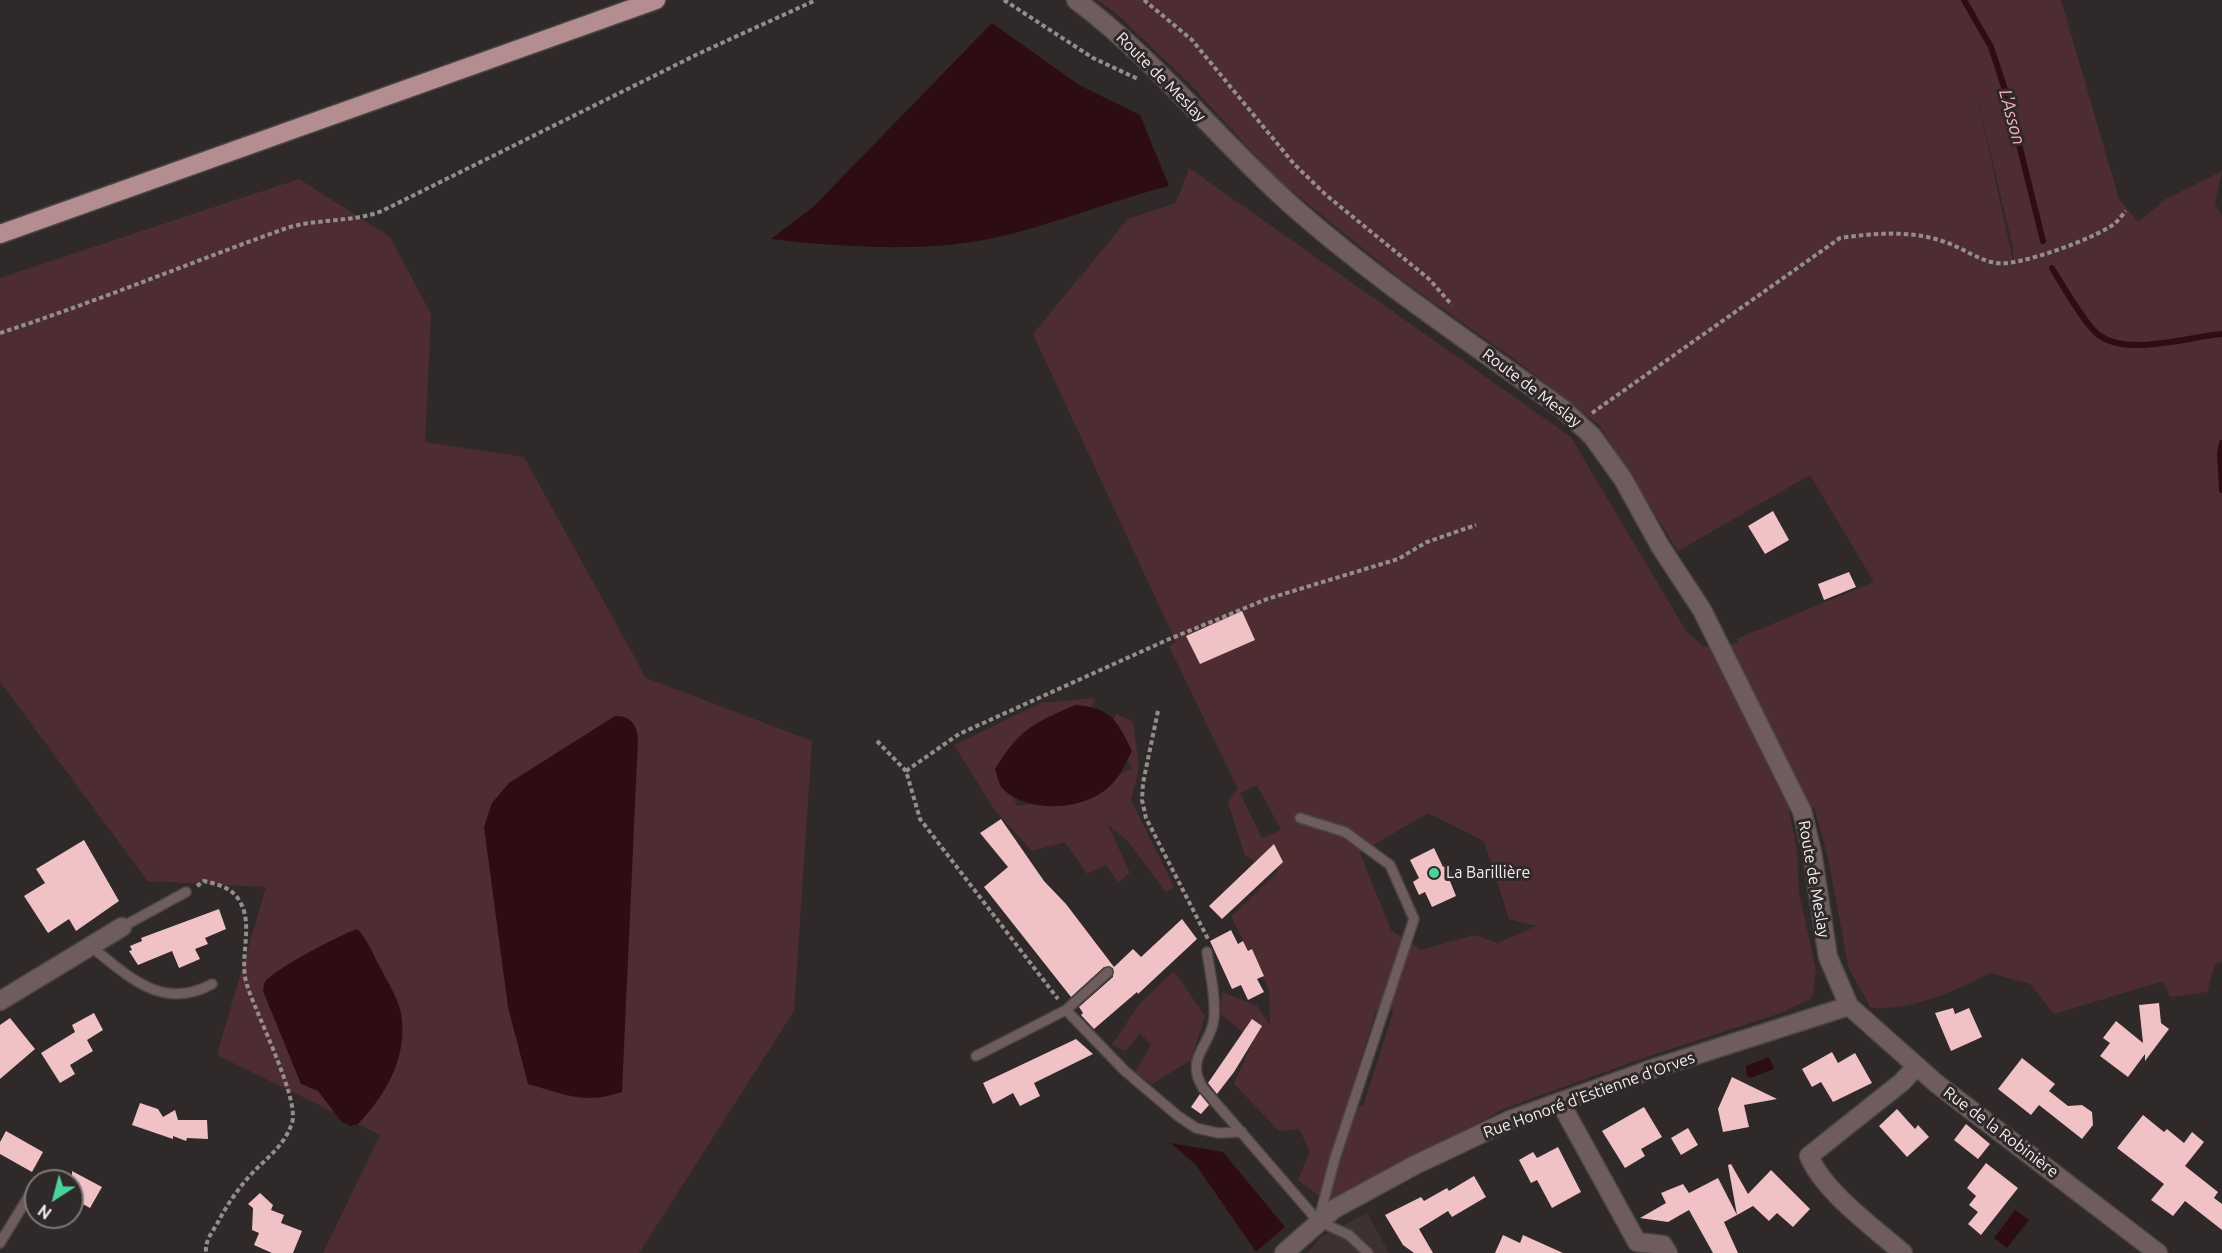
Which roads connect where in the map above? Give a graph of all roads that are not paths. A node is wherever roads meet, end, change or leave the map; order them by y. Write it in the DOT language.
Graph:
graph roads {
  1 [pos="656,0"];
  2 [pos="1076,0"];
  3 [pos="0,234"];
  4 [pos="1300,818"];
  5 [pos="186,892"];
  6 [pos="122,927"];
  7 [pos="89,945"];
  8 [pos="1207,952"];
  9 [pos="1108,972"];
  10 [pos="212,984"];
  11 [pos="2,995"];
  12 [pos="1849,1006"];
  13 [pos="1065,1010"];
  14 [pos="976,1056"];
  15 [pos="1917,1066"];
  16 [pos="1560,1102"];
  17 [pos="1242,1132"];
  18 [pos="24,1204"];
  19 [pos="1318,1221"];
  20 [pos="0,1243"];
  21 [pos="1632,1248"];
  22 [pos="1284,1253"];
  23 [pos="1368,1253"];
  24 [pos="1668,1253"];
  25 [pos="1903,1253"];
  26 [pos="2158,1253"];
  1 -- 3 [label="main road"];
  2 -- 12 [label="street, Route de Meslay"];
  4 -- 19 [label="lane"];
  5 -- 6 [label="lane"];
  6 -- 7 [label="street"];
  7 -- 10 [label="lane"];
  7 -- 11 [label="street"];
  8 -- 17 [label="lane"];
  9 -- 13 [label="lane"];
  12 -- 15 [label="street, Rue de la Robinière"];
  12 -- 16 [label="street, Rue Honoré d'Estienne d'Orves"];
  13 -- 14 [label="lane"];
  13 -- 17 [label="lane"];
  15 -- 25 [label="street"];
  15 -- 26 [label="street, Rue de la Robinière"];
  16 -- 19 [label="street, Rue Honoré d'Estienne d'Orves"];
  16 -- 21 [label="street"];
  17 -- 19 [label="lane"];
  18 -- 20 [label="lane"];
  19 -- 22 [label="street, Rue Honoré d'Estienne d'Orves"];
  19 -- 23 [label="lane"];
  21 -- 24 [label="street"];
}
